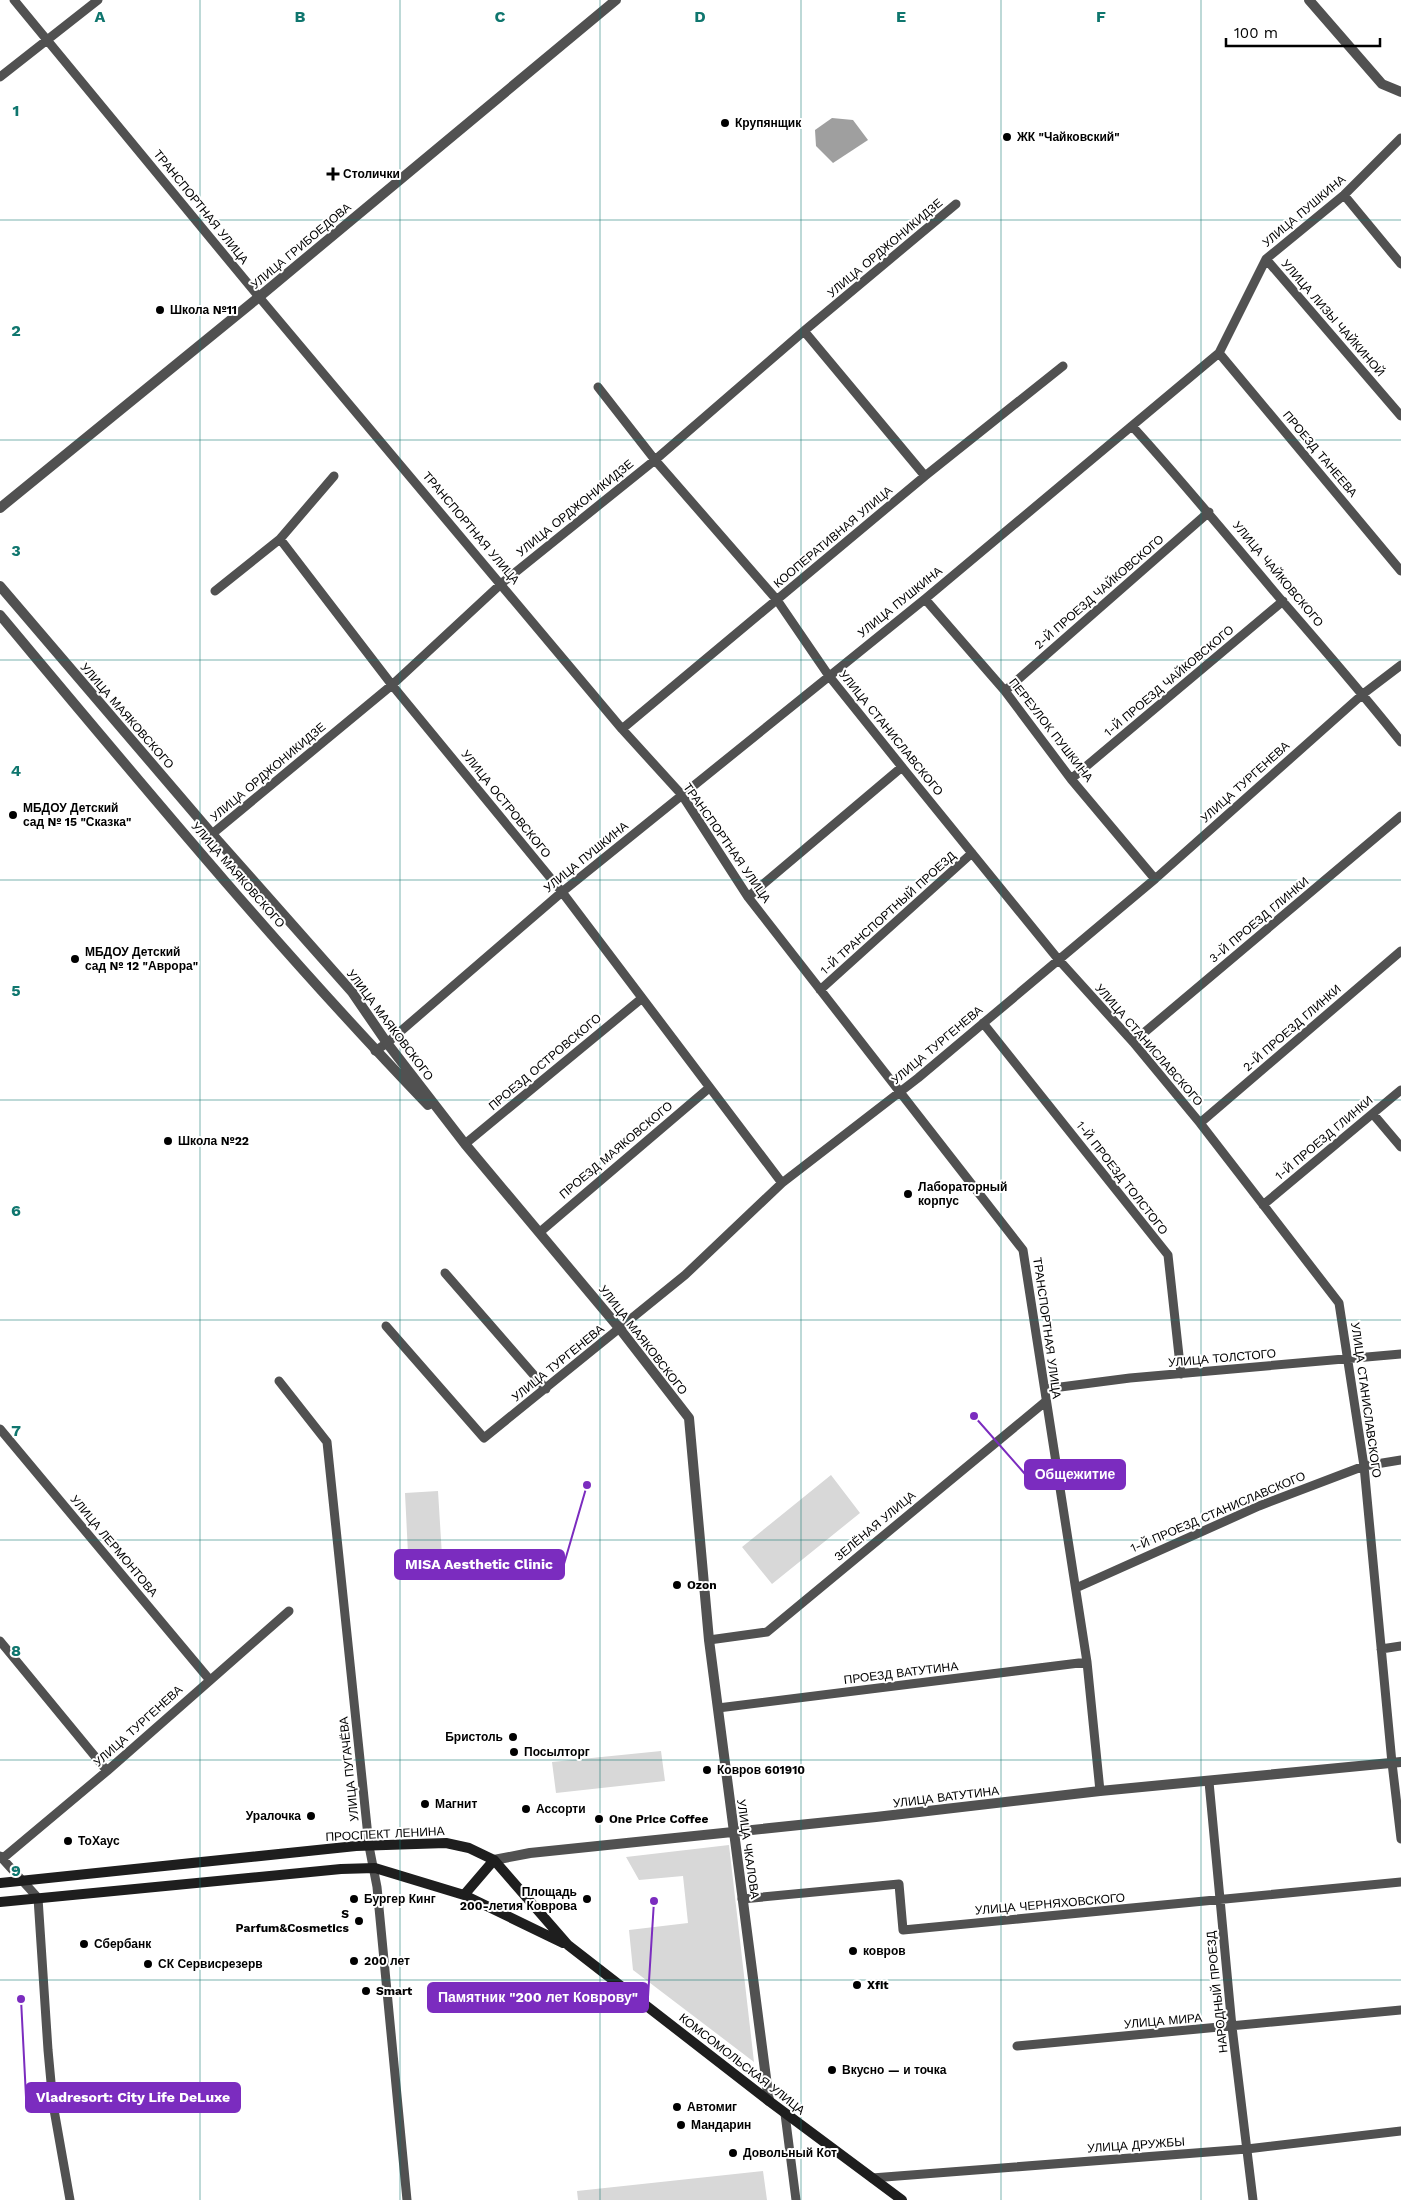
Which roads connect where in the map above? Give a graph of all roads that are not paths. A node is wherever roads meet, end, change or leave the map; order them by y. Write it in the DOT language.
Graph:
graph roads {
  1 [pos="14,0"];
  2 [pos="98,0"];
  3 [pos="1309,0"];
  4 [pos="610,2"];
  5 [pos="48,40"];
  6 [pos="0,77"];
  7 [pos="1401,92"];
  8 [pos="1401,138"];
  9 [pos="1344,195"];
  10 [pos="956,204"];
  11 [pos="1266,259"];
  12 [pos="1401,264"];
  13 [pos="260,297"];
  14 [pos="804,331"];
  15 [pos="1219,353"];
  16 [pos="1063,366"];
  17 [pos="598,387"];
  18 [pos="1401,416"];
  19 [pos="1132,426"];
  20 [pos="655,460"];
  21 [pos="334,476"];
  22 [pos="925,476"];
  23 [pos="0,508"];
  24 [pos="1210,512"];
  25 [pos="280,539"];
  26 [pos="1401,572"];
  27 [pos="502,583"];
  28 [pos="0,586"];
  29 [pos="215,591"];
  30 [pos="925,599"];
  31 [pos="777,600"];
  32 [pos="1283,602"];
  33 [pos="0,615"];
  34 [pos="1401,665"];
  35 [pos="829,676"];
  36 [pos="392,685"];
  37 [pos="1005,691"];
  38 [pos="1363,694"];
  39 [pos="622,729"];
  40 [pos="1401,742"];
  41 [pos="902,767"];
  42 [pos="1071,779"];
  43 [pos="682,795"];
  44 [pos="1401,816"];
  45 [pos="212,834"];
  46 [pos="972,853"];
  47 [pos="1155,879"];
  48 [pos="562,892"];
  49 [pos="748,897"];
  50 [pos="1401,951"];
  51 [pos="1058,959"];
  52 [pos="820,990"];
  53 [pos="640,999"];
  54 [pos="984,1023"];
  55 [pos="1133,1042"];
  56 [pos="387,1043"];
  57 [pos="375,1051"];
  58 [pos="709,1088"];
  59 [pos="1401,1090"];
  60 [pos="899,1093"];
  61 [pos="1373,1114"];
  62 [pos="1200,1123"];
  63 [pos="465,1144"];
  64 [pos="1401,1147"];
  65 [pos="782,1183"];
  66 [pos="1263,1204"];
  67 [pos="540,1232"];
  68 [pos="445,1273"];
  69 [pos="386,1326"];
  70 [pos="620,1329"];
  71 [pos="1401,1354"];
  72 [pos="1348,1360"];
  73 [pos="1181,1374"];
  74 [pos="279,1381"];
  75 [pos="546,1388"];
  76 [pos="1045,1389"];
  77 [pos="1045,1402"];
  78 [pos="0,1429"];
  79 [pos="1401,1460"];
  80 [pos="1364,1466"];
  81 [pos="694,1480"];
  82 [pos="1076,1588"];
  83 [pos="289,1611"];
  84 [pos="709,1640"];
  85 [pos="0,1641"];
  86 [pos="1401,1646"];
  87 [pos="1381,1649"];
  88 [pos="1087,1662"];
  89 [pos="209,1679"];
  90 [pos="718,1708"];
  91 [pos="1396,1762"];
  92 [pos="107,1770"];
  93 [pos="1209,1782"];
  94 [pos="1100,1791"];
  95 [pos="733,1832"];
  96 [pos="1401,1839"];
  97 [pos="369,1846"];
  98 [pos="1,1858"];
  99 [pos="494,1860"];
  100 [pos="375,1868"];
  101 [pos="24,1880"];
  102 [pos="0,1882"];
  103 [pos="1401,1882"];
  104 [pos="464,1895"];
  105 [pos="38,1898"];
  106 [pos="742,1899"];
  107 [pos="1220,1901"];
  108 [pos="0,1902"];
  109 [pos="568,1945"];
  110 [pos="1401,2010"];
  111 [pos="1232,2027"];
  112 [pos="1017,2046"];
  113 [pos="769,2101"];
  114 [pos="785,2114"];
  115 [pos="1401,2130"];
  116 [pos="1247,2149"];
  117 [pos="872,2178"];
  118 [pos="70,2200"];
  119 [pos="407,2200"];
  120 [pos="796,2200"];
  121 [pos="902,2200"];
  122 [pos="1253,2200"];
  1 -- 5 [label="street, ТРАНСПОРТНАЯ УЛИЦА"];
  2 -- 5 [label="street"];
  3 -- 7 [label="street"];
  4 -- 13 [label="street, УЛИЦА ГРИБОЕДОВА"];
  5 -- 6 [label="street"];
  5 -- 13 [label="street, ТРАНСПОРТНАЯ УЛИЦА"];
  8 -- 9 [label="street, УЛИЦА ПУШКИНА"];
  9 -- 11 [label="street, УЛИЦА ПУШКИНА"];
  9 -- 12 [label="street"];
  10 -- 14 [label="street, УЛИЦА ОРДЖОНИКИДЗЕ"];
  11 -- 15 [label="street, УЛИЦА ПУШКИНА"];
  11 -- 18 [label="street, УЛИЦА ЛИЗЫ ЧАЙКИНОЙ"];
  13 -- 23 [label="street, УЛИЦА ГРИБОЕДОВА"];
  13 -- 27 [label="street, ТРАНСПОРТНАЯ УЛИЦА"];
  14 -- 20 [label="street, УЛИЦА ОРДЖОНИКИДЗЕ"];
  14 -- 22 [label="street"];
  15 -- 19 [label="street, УЛИЦА ПУШКИНА"];
  15 -- 26 [label="street, ПРОЕЗД ТАНЕЕВА"];
  16 -- 22 [label="street, КООПЕРАТИВНАЯ УЛИЦА"];
  17 -- 20 [label="street, УЛИЦА СТАНИСЛАВСКОГО"];
  19 -- 24 [label="street, УЛИЦА ЧАЙКОВСКОГО"];
  19 -- 30 [label="street, УЛИЦА ПУШКИНА"];
  20 -- 27 [label="street, УЛИЦА ОРДЖОНИКИДЗЕ"];
  20 -- 31 [label="street, УЛИЦА СТАНИСЛАВСКОГО"];
  21 -- 25 [label="street"];
  22 -- 31 [label="street, КООПЕРАТИВНАЯ УЛИЦА"];
  24 -- 32 [label="street, УЛИЦА ЧАЙКОВСКОГО"];
  24 -- 37 [label="street, 2-Й ПРОЕЗД ЧАЙКОВСКОГО"];
  25 -- 29 [label="street"];
  25 -- 36 [label="street, УЛИЦА ОСТРОВСКОГО"];
  27 -- 36 [label="street, УЛИЦА ОРДЖОНИКИДЗЕ"];
  27 -- 39 [label="street, ТРАНСПОРТНАЯ УЛИЦА"];
  28 -- 45 [label="street, УЛИЦА МАЯКОВСКОГО"];
  30 -- 35 [label="street, УЛИЦА ПУШКИНА"];
  30 -- 37 [label="street, ПЕРЕУЛОК ПУШКИНА"];
  31 -- 35 [label="street, УЛИЦА СТАНИСЛАВСКОГО"];
  31 -- 39 [label="street, КООПЕРАТИВНАЯ УЛИЦА"];
  32 -- 38 [label="street, УЛИЦА ЧАЙКОВСКОГО"];
  32 -- 42 [label="street, 1-Й ПРОЕЗД ЧАЙКОВСКОГО"];
  33 -- 57 [label="street, УЛИЦА МАЯКОВСКОГО"];
  34 -- 38 [label="street, УЛИЦА ТУРГЕНЕВА"];
  35 -- 41 [label="street, УЛИЦА СТАНИСЛАВСКОГО"];
  35 -- 43 [label="street, УЛИЦА ПУШКИНА"];
  36 -- 45 [label="street, УЛИЦА ОРДЖОНИКИДЗЕ"];
  36 -- 48 [label="street, УЛИЦА ОСТРОВСКОГО"];
  37 -- 42 [label="street, ПЕРЕУЛОК ПУШКИНА"];
  38 -- 40 [label="street, УЛИЦА ЧАЙКОВСКОГО"];
  38 -- 47 [label="street, УЛИЦА ТУРГЕНЕВА"];
  39 -- 43 [label="street, ТРАНСПОРТНАЯ УЛИЦА"];
  41 -- 46 [label="street, УЛИЦА СТАНИСЛАВСКОГО"];
  41 -- 49 [label="street"];
  42 -- 47 [label="street, ПЕРЕУЛОК ПУШКИНА"];
  43 -- 48 [label="street, УЛИЦА ПУШКИНА"];
  43 -- 49 [label="street, ТРАНСПОРТНАЯ УЛИЦА"];
  44 -- 55 [label="street, 3-Й ПРОЕЗД ГЛИНКИ"];
  45 -- 56 [label="street, УЛИЦА МАЯКОВСКОГО"];
  46 -- 51 [label="street, УЛИЦА СТАНИСЛАВСКОГО"];
  46 -- 52 [label="street, 1-Й ТРАНСПОРТНЫЙ ПРОЕЗД"];
  47 -- 51 [label="street, УЛИЦА ТУРГЕНЕВА"];
  48 -- 53 [label="street, УЛИЦА ОСТРОВСКОГО"];
  48 -- 56 [label="street, УЛИЦА ПУШКИНА"];
  49 -- 52 [label="street, ТРАНСПОРТНАЯ УЛИЦА"];
  50 -- 62 [label="street, 2-Й ПРОЕЗД ГЛИНКИ"];
  51 -- 54 [label="street, УЛИЦА ТУРГЕНЕВА"];
  51 -- 55 [label="street, УЛИЦА СТАНИСЛАВСКОГО"];
  52 -- 60 [label="street, ТРАНСПОРТНАЯ УЛИЦА"];
  53 -- 58 [label="street, УЛИЦА ОСТРОВСКОГО"];
  53 -- 63 [label="street, ПРОЕЗД ОСТРОВСКОГО"];
  54 -- 60 [label="street, УЛИЦА ТУРГЕНЕВА"];
  54 -- 73 [label="street, 1-Й ПРОЕЗД ТОЛСТОГО"];
  55 -- 62 [label="street, УЛИЦА СТАНИСЛАВСКОГО"];
  56 -- 57 [label="street, УЛИЦА ПУШКИНА"];
  56 -- 63 [label="street, УЛИЦА МАЯКОВСКОГО"];
  57 -- 63 [label="street, УЛИЦА МАЯКОВСКОГО"];
  58 -- 65 [label="street, УЛИЦА ОСТРОВСКОГО"];
  58 -- 67 [label="street, ПРОЕЗД МАЯКОВСКОГО"];
  59 -- 61 [label="street, 1-Й ПРОЕЗД ГЛИНКИ"];
  60 -- 65 [label="street, УЛИЦА ТУРГЕНЕВА"];
  60 -- 76 [label="street, ТРАНСПОРТНАЯ УЛИЦА"];
  61 -- 64 [label="street"];
  61 -- 66 [label="street, 1-Й ПРОЕЗД ГЛИНКИ"];
  62 -- 66 [label="street, УЛИЦА СТАНИСЛАВСКОГО"];
  63 -- 67 [label="street, УЛИЦА МАЯКОВСКОГО"];
  65 -- 70 [label="street, УЛИЦА ТУРГЕНЕВА"];
  66 -- 72 [label="street, УЛИЦА СТАНИСЛАВСКОГО"];
  67 -- 70 [label="street, УЛИЦА МАЯКОВСКОГО"];
  68 -- 75 [label="street"];
  69 -- 75 [label="street, УЛИЦА ТУРГЕНЕВА"];
  70 -- 75 [label="street, УЛИЦА ТУРГЕНЕВА"];
  70 -- 81 [label="street, УЛИЦА МАЯКОВСКОГО"];
  71 -- 72 [label="street, УЛИЦА ТОЛСТОГО"];
  72 -- 73 [label="street, УЛИЦА ТОЛСТОГО"];
  72 -- 80 [label="street, УЛИЦА СТАНИСЛАВСКОГО"];
  73 -- 76 [label="street, УЛИЦА ТОЛСТОГО"];
  74 -- 97 [label="street, УЛИЦА ПУГАЧЁВА"];
  76 -- 77 [label="street, ТРАНСПОРТНАЯ УЛИЦА"];
  77 -- 82 [label="street, ТРАНСПОРТНАЯ УЛИЦА"];
  77 -- 84 [label="street, ЗЕЛЁНАЯ УЛИЦА"];
  78 -- 89 [label="street, УЛИЦА ЛЕРМОНТОВА"];
  79 -- 80 [label="street, 1-Й ПРОЕЗД СТАНИСЛАВСКОГО"];
  80 -- 82 [label="street, 1-Й ПРОЕЗД СТАНИСЛАВСКОГО"];
  80 -- 87 [label="street, УЛИЦА СТАНИСЛАВСКОГО"];
  81 -- 84 [label="street, УЛИЦА ЧКАЛОВА"];
  82 -- 88 [label="street, ТРАНСПОРТНАЯ УЛИЦА"];
  83 -- 89 [label="street, УЛИЦА ТУРГЕНЕВА"];
  84 -- 90 [label="street, УЛИЦА ЧКАЛОВА"];
  85 -- 92 [label="street"];
  86 -- 87 [label="street"];
  87 -- 91 [label="street, УЛИЦА СТАНИСЛАВСКОГО"];
  88 -- 90 [label="street, ПРОЕЗД ВАТУТИНА"];
  88 -- 94 [label="street, ТРАНСПОРТНАЯ УЛИЦА"];
  89 -- 92 [label="street, УЛИЦА ТУРГЕНЕВА"];
  90 -- 95 [label="street, УЛИЦА ЧКАЛОВА"];
  91 -- 93 [label="street, УЛИЦА ВАТУТИНА"];
  91 -- 96 [label="street, УЛИЦА СТАНИСЛАВСКОГО"];
  92 -- 98 [label="street, УЛИЦА ТУРГЕНЕВА"];
  93 -- 94 [label="street, УЛИЦА ВАТУТИНА"];
  93 -- 107 [label="street, НАРОДНЫЙ ПРОЕЗД"];
  94 -- 95 [label="street, УЛИЦА ВАТУТИНА"];
  95 -- 99 [label="street, УЛИЦА ВАТУТИНА"];
  95 -- 106 [label="street, УЛИЦА ЧКАЛОВА"];
  97 -- 99 [label="main road, ПРОСПЕКТ ЛЕНИНА"];
  97 -- 100 [label="street, УЛИЦА ПУГАЧЁВА"];
  97 -- 101 [label="main road, ПРОСПЕКТ ЛЕНИНА"];
  98 -- 101 [label="street"];
  99 -- 104 [label="main road"];
  99 -- 109 [label="main road, КОМСОМОЛЬСКАЯ УЛИЦА"];
  100 -- 104 [label="main road"];
  100 -- 105 [label="main road"];
  100 -- 119 [label="street, УЛИЦА ПУГАЧЁВА"];
  101 -- 102 [label="main road, ПРОСПЕКТ ЛЕНИНА"];
  101 -- 105 [label="street"];
  103 -- 107 [label="street, УЛИЦА ЧЕРНЯХОВСКОГО"];
  104 -- 109 [label="main road, КОМСОМОЛЬСКАЯ УЛИЦА"];
  105 -- 108 [label="main road"];
  105 -- 118 [label="street"];
  106 -- 107 [label="street, УЛИЦА ЧЕРНЯХОВСКОГО"];
  106 -- 113 [label="street, УЛИЦА ЧКАЛОВА"];
  107 -- 111 [label="street, НАРОДНЫЙ ПРОЕЗД"];
  109 -- 113 [label="main road, КОМСОМОЛЬСКАЯ УЛИЦА"];
  110 -- 111 [label="street, УЛИЦА МИРА"];
  111 -- 112 [label="street, УЛИЦА МИРА"];
  111 -- 116 [label="street, НАРОДНЫЙ ПРОЕЗД"];
  113 -- 114 [label="main road, КОМСОМОЛЬСКАЯ УЛИЦА"];
  114 -- 117 [label="main road, КОМСОМОЛЬСКАЯ УЛИЦА"];
  114 -- 120 [label="street"];
  115 -- 116 [label="street, УЛИЦА ДРУЖБЫ"];
  116 -- 117 [label="street, УЛИЦА ДРУЖБЫ"];
  116 -- 122 [label="street, НАРОДНЫЙ ПРОЕЗД"];
  117 -- 121 [label="main road, КОМСОМОЛЬСКАЯ УЛИЦА"];
}
